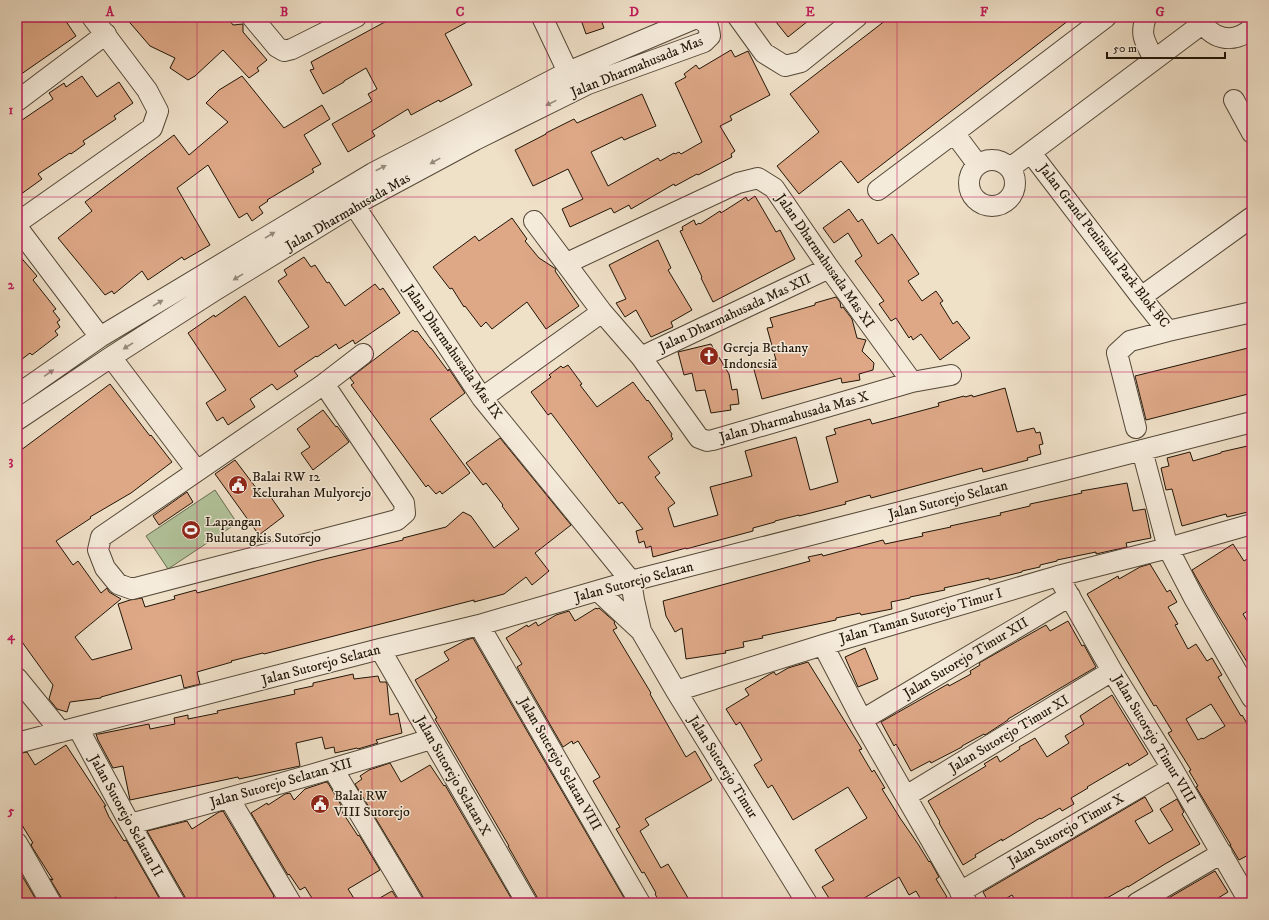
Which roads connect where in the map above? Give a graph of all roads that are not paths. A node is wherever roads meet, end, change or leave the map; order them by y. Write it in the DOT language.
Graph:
graph roads {
  1 [pos="92,17"];
  2 [pos="252,17"];
  3 [pos="356,17"];
  4 [pos="542,17"];
  5 [pos="738,17"];
  6 [pos="858,17"];
  7 [pos="1106,17"];
  8 [pos="1146,17"];
  9 [pos="1201,20"];
  10 [pos="1252,28"];
  11 [pos="106,34"];
  12 [pos="1154,60"];
  13 [pos="568,72"];
  14 [pos="1234,100"];
  15 [pos="17,102"];
  16 [pos="954,133"];
  17 [pos="1252,134"];
  18 [pos="1031,153"];
  19 [pos="978,165"];
  20 [pos="1010,168"];
  21 [pos="878,190"];
  22 [pos="350,197"];
  23 [pos="1252,217"];
  24 [pos="534,221"];
  25 [pos="17,223"];
  26 [pos="17,227"];
  27 [pos="566,263"];
  28 [pos="829,268"];
  29 [pos="1141,297"];
  30 [pos="602,312"];
  31 [pos="1252,312"];
  32 [pos="1168,331"];
  33 [pos="100,337"];
  34 [pos="363,354"];
  35 [pos="111,357"];
  36 [pos="641,357"];
  37 [pos="951,375"];
  38 [pos="912,382"];
  39 [pos="324,384"];
  40 [pos="17,395"];
  41 [pos="482,398"];
  42 [pos="17,420"];
  43 [pos="1252,422"];
  44 [pos="1136,428"];
  45 [pos="1142,450"];
  46 [pos="197,472"];
  47 [pos="1252,524"];
  48 [pos="1168,548"];
  49 [pos="1058,576"];
  50 [pos="632,581"];
  51 [pos="598,591"];
  52 [pos="1070,596"];
  53 [pos="479,625"];
  54 [pos="640,631"];
  55 [pos="823,645"];
  56 [pos="380,649"];
  57 [pos="1112,672"];
  58 [pos="20,689"];
  59 [pos="676,691"];
  60 [pos="1252,698"];
  61 [pos="862,720"];
  62 [pos="69,730"];
  63 [pos="431,739"];
  64 [pos="17,743"];
  65 [pos="1172,768"];
  66 [pos="332,770"];
  67 [pos="906,796"];
  68 [pos="229,798"];
  69 [pos="130,824"];
  70 [pos="17,844"];
  71 [pos="1222,853"];
  72 [pos="964,897"];
  73 [pos="52,903"];
  74 [pos="175,903"];
  75 [pos="291,903"];
  76 [pos="413,903"];
  77 [pos="527,903"];
  78 [pos="640,903"];
  79 [pos="807,903"];
  80 [pos="1137,903"];
  81 [pos="1250,903"];
  1 -- 11 [label="street"];
  2 -- 3 [label="street"];
  4 -- 13 [label="street"];
  5 -- 6 [label="street"];
  7 -- 16 [label="street"];
  8 -- 12 [label="street"];
  9 -- 10 [label="street"];
  9 -- 12 [label="street"];
  11 -- 15 [label="street"];
  11 -- 25 [label="street"];
  12 -- 18 [label="street"];
  22 -- 13 [label="street, Jalan Dharmahusada Mas, one-way"];
  13 -- 22 [label="street, Jalan Dharmahusada Mas, one-way"];
  14 -- 17 [label="street"];
  16 -- 19 [label="street"];
  16 -- 21 [label="street"];
  18 -- 20 [label="street"];
  18 -- 29 [label="street, Jalan Grand Peninsula Park Blok BC"];
  19 -- 20 [label="street"];
  19 -- 20 [label="street"];
  33 -- 22 [label="street, Jalan Dharmahusada Mas, one-way"];
  22 -- 35 [label="street, Jalan Dharmahusada Mas, one-way"];
  22 -- 41 [label="street, Jalan Dharmahusada Mas IX"];
  23 -- 29 [label="street"];
  24 -- 27 [label="street, Jalan Dharmahusada Mas X"];
  26 -- 33 [label="street"];
  27 -- 28 [label="street, Jalan Dharmahusada Mas XI"];
  27 -- 30 [label="street, Jalan Dharmahusada Mas X"];
  28 -- 36 [label="street, Jalan Dharmahusada Mas XII"];
  28 -- 38 [label="street, Jalan Dharmahusada Mas XI"];
  29 -- 32 [label="street, Jalan Grand Peninsula Park Blok BC"];
  30 -- 36 [label="street, Jalan Dharmahusada Mas X"];
  30 -- 41 [label="street"];
  31 -- 32 [label="street, Jalan Grand Peninsula Park Blok BC"];
  32 -- 44 [label="street"];
  40 -- 33 [label="street, Jalan Dharmahusada Mas, one-way"];
  34 -- 39 [label="street"];
  35 -- 42 [label="street, Jalan Dharmahusada Mas"];
  35 -- 46 [label="street"];
  36 -- 38 [label="street, Jalan Dharmahusada Mas X"];
  37 -- 38 [label="street, Jalan Dharmahusada Mas X"];
  39 -- 46 [label="street"];
  39 -- 46 [label="street"];
  41 -- 50 [label="street, Jalan Dharmahusada Mas IX"];
  43 -- 45 [label="street, Jalan Sutorejo Selatan"];
  45 -- 48 [label="street"];
  45 -- 50 [label="street, Jalan Sutorejo Selatan"];
  47 -- 48 [label="street, Jalan Taman Sutorejo Timur I"];
  48 -- 49 [label="street, Jalan Taman Sutorejo Timur I"];
  48 -- 60 [label="street"];
  49 -- 52 [label="street, Jalan Sutorejo Timur VIII"];
  49 -- 55 [label="street, Jalan Taman Sutorejo Timur I"];
  50 -- 51 [label="street, Jalan Sutorejo Selatan"];
  50 -- 54 [label="street, Jalan Sutorejo Timur"];
  51 -- 53 [label="street, Jalan Sutorejo Selatan"];
  51 -- 54 [label="street, Jalan Sutorejo Timur"];
  52 -- 57 [label="street, Jalan Sutorejo Timur VIII"];
  52 -- 61 [label="street, Jalan Sutorejo Timur XII"];
  53 -- 56 [label="street, Jalan Sutorejo Selatan"];
  53 -- 78 [label="street, Jalan Suterejo Selatan VIII"];
  54 -- 59 [label="street, Jalan Sutorejo Timur"];
  55 -- 59 [label="street, Jalan Taman Sutorejo Timur I"];
  55 -- 61 [label="street"];
  56 -- 62 [label="street, Jalan Sutorejo Selatan"];
  56 -- 63 [label="street, Jalan Sutorejo Selatan X"];
  57 -- 65 [label="street, Jalan Sutorejo Timur VIII"];
  57 -- 67 [label="street, Jalan Sutorejo Timur XI"];
  58 -- 62 [label="street, Jalan Sutorejo Selatan II"];
  59 -- 79 [label="street, Jalan Sutorejo Timur"];
  61 -- 67 [label="street"];
  62 -- 64 [label="street, Jalan Sutorejo Selatan"];
  62 -- 69 [label="street, Jalan Sutorejo Selatan II"];
  63 -- 66 [label="street, Jalan Sutorejo Selatan XII"];
  63 -- 77 [label="street, Jalan Sutorejo Selatan X"];
  65 -- 71 [label="street, Jalan Sutorejo Timur VIII"];
  65 -- 72 [label="street, Jalan Sutorejo Timur X"];
  66 -- 68 [label="street, Jalan Sutorejo Selatan XII"];
  66 -- 76 [label="street"];
  67 -- 72 [label="street"];
  68 -- 69 [label="street, Jalan Sutorejo Selatan XII"];
  68 -- 75 [label="street"];
  69 -- 74 [label="street, Jalan Sutorejo Selatan II"];
  70 -- 73 [label="street"];
  71 -- 80 [label="street"];
  71 -- 81 [label="street, Jalan Sutorejo Timur VIII"];
}
